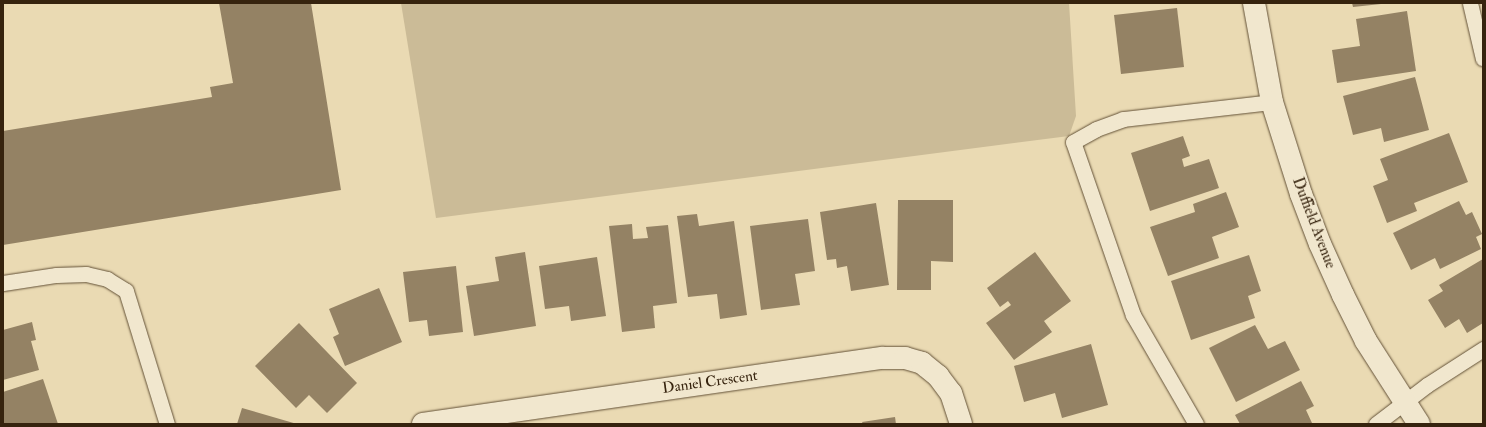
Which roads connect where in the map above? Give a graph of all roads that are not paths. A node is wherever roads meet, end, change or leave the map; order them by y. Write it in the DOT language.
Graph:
graph roads {
  1 [pos="1254,3"];
  2 [pos="1470,3"];
  3 [pos="1483,59"];
  4 [pos="1272,102"];
  5 [pos="3,283"];
  6 [pos="1483,349"];
  7 [pos="1404,402"];
  8 [pos="168,424"];
  9 [pos="423,424"];
  10 [pos="961,424"];
  11 [pos="1196,424"];
  12 [pos="1376,424"];
  13 [pos="1419,424"];
  1 -- 4 [label="street, Duffield Avenue"];
  2 -- 3 [label="lane"];
  4 -- 7 [label="street, Duffield Avenue"];
  4 -- 11 [label="lane"];
  5 -- 8 [label="lane"];
  6 -- 7 [label="lane"];
  7 -- 12 [label="lane"];
  7 -- 13 [label="street, Duffield Avenue"];
  9 -- 10 [label="street, Daniel Crescent"];
}
